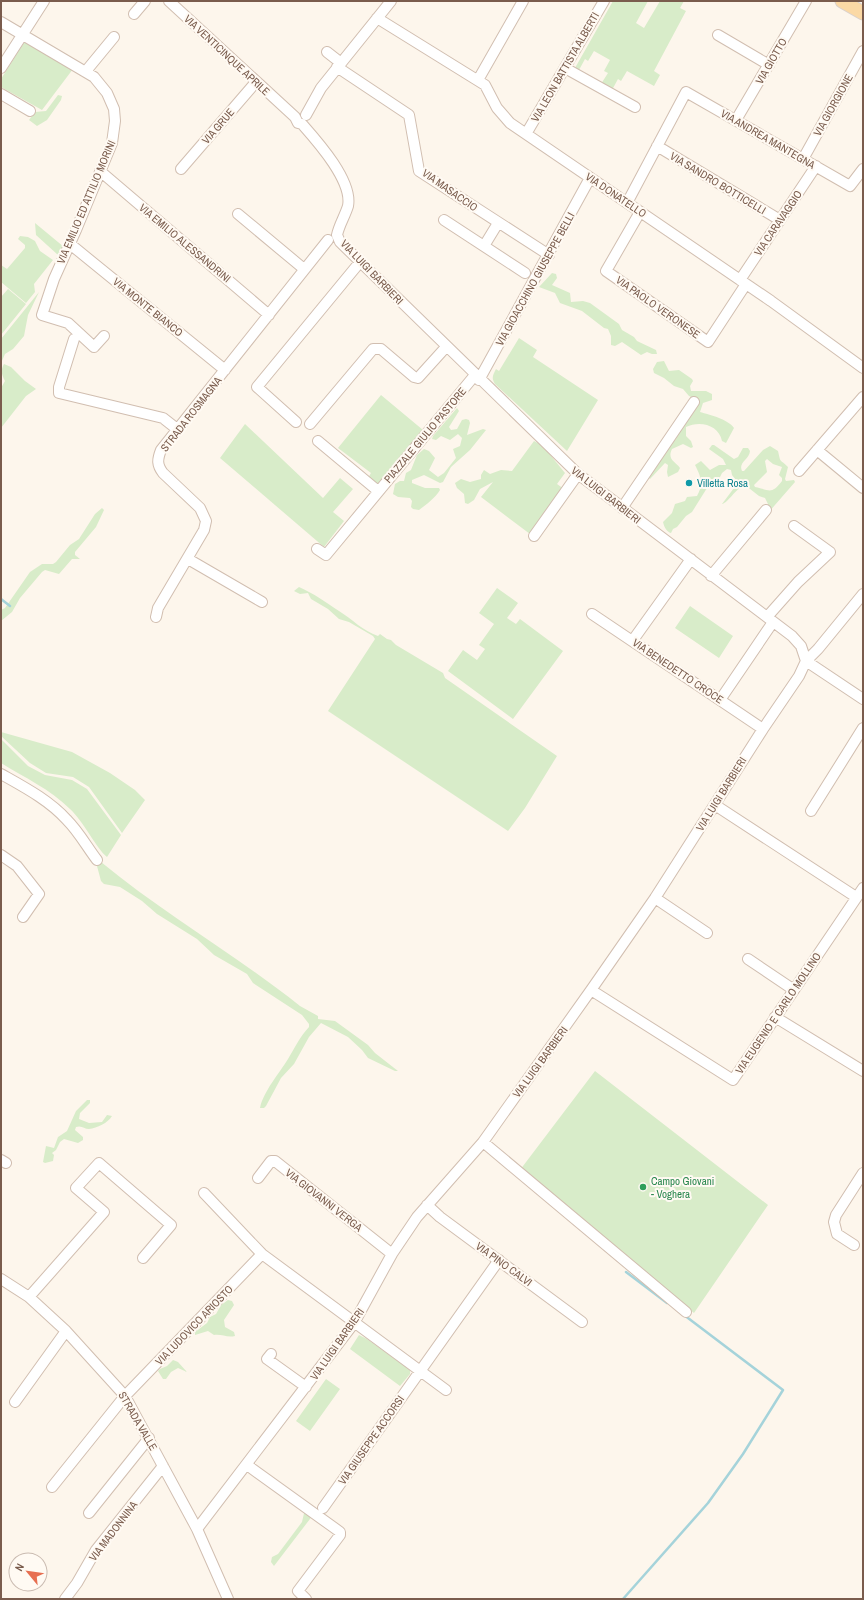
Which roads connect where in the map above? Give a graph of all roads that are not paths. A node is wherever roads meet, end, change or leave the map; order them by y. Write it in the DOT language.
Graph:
graph roads {
  1 [pos="44,1"];
  2 [pos="145,1"];
  3 [pos="169,1"];
  4 [pos="391,1"];
  5 [pos="523,1"];
  6 [pos="604,1"];
  7 [pos="806,1"];
  8 [pos="842,1"];
  9 [pos="858,7"];
  10 [pos="134,14"];
  11 [pos="378,18"];
  12 [pos="1,22"];
  13 [pos="23,35"];
  14 [pos="718,36"];
  15 [pos="114,37"];
  16 [pos="863,51"];
  17 [pos="327,52"];
  18 [pos="339,65"];
  19 [pos="769,65"];
  20 [pos="1,68"];
  21 [pos="565,68"];
  22 [pos="86,71"];
  23 [pos="478,80"];
  24 [pos="256,82"];
  25 [pos="1,94"];
  26 [pos="635,107"];
  27 [pos="30,111"];
  28 [pos="301,117"];
  29 [pos="736,120"];
  30 [pos="526,134"];
  31 [pos="657,146"];
  32 [pos="803,159"];
  33 [pos="816,166"];
  34 [pos="181,169"];
  35 [pos="863,169"];
  36 [pos="100,171"];
  37 [pos="590,178"];
  38 [pos="627,203"];
  39 [pos="640,212"];
  40 [pos="238,214"];
  41 [pos="444,220"];
  42 [pos="780,220"];
  43 [pos="496,221"];
  44 [pos="338,228"];
  45 [pos="328,240"];
  46 [pos="340,242"];
  47 [pos="70,244"];
  48 [pos="484,246"];
  49 [pos="549,256"];
  50 [pos="360,262"];
  51 [pos="304,269"];
  52 [pos="525,273"];
  53 [pos="743,282"];
  54 [pos="269,315"];
  55 [pos="104,336"];
  56 [pos="74,339"];
  57 [pos="446,347"];
  58 [pos="863,368"];
  59 [pos="225,370"];
  60 [pos="477,377"];
  61 [pos="863,397"];
  62 [pos="694,402"];
  63 [pos="296,422"];
  64 [pos="310,424"];
  65 [pos="177,429"];
  66 [pos="318,441"];
  67 [pos="817,450"];
  68 [pos="799,471"];
  69 [pos="578,474"];
  70 [pos="863,488"];
  71 [pos="378,491"];
  72 [pos="622,508"];
  73 [pos="766,510"];
  74 [pos="794,526"];
  75 [pos="534,536"];
  76 [pos="317,549"];
  77 [pos="188,559"];
  78 [pos="691,559"];
  79 [pos="711,576"];
  80 [pos="863,594"];
  81 [pos="262,602"];
  82 [pos="592,614"];
  83 [pos="156,617"];
  84 [pos="770,619"];
  85 [pos="633,640"];
  86 [pos="806,661"];
  87 [pos="863,699"];
  88 [pos="720,700"];
  89 [pos="863,728"];
  90 [pos="763,729"];
  91 [pos="1,774"];
  92 [pos="714,805"];
  93 [pos="811,811"];
  94 [pos="1,855"];
  95 [pos="97,860"];
  96 [pos="863,888"];
  97 [pos="655,898"];
  98 [pos="856,898"];
  99 [pos="23,917"];
  100 [pos="707,933"];
  101 [pos="748,959"];
  102 [pos="591,990"];
  103 [pos="794,990"];
  104 [pos="776,1017"];
  105 [pos="863,1070"];
  106 [pos="483,1142"];
  107 [pos="863,1173"];
  108 [pos="258,1178"];
  109 [pos="204,1193"];
  110 [pos="427,1205"];
  111 [pos="854,1245"];
  112 [pos="262,1254"];
  113 [pos="392,1254"];
  114 [pos="143,1258"];
  115 [pos="499,1260"];
  116 [pos="1,1279"];
  117 [pos="29,1297"];
  118 [pos="686,1312"];
  119 [pos="354,1322"];
  120 [pos="582,1322"];
  121 [pos="66,1331"];
  122 [pos="271,1354"];
  123 [pos="419,1371"];
  124 [pos="306,1387"];
  125 [pos="446,1390"];
  126 [pos="125,1396"];
  127 [pos="15,1402"];
  128 [pos="149,1438"];
  129 [pos="247,1464"];
  130 [pos="164,1466"];
  131 [pos="52,1487"];
  132 [pos="323,1508"];
  133 [pos="89,1513"];
  134 [pos="197,1529"];
  135 [pos="65,1599"];
  136 [pos="228,1599"];
  137 [pos="306,1599"];
  1 -- 13 [label="street"];
  2 -- 10 [label="street"];
  3 -- 24 [label="street, VIA VENTICINQUE APRILE"];
  4 -- 11 [label="street"];
  5 -- 23 [label="street"];
  6 -- 21 [label="street, VIA LEON BATTISTA ALBERTI"];
  7 -- 19 [label="street, VIA GIOTTO"];
  8 -- 9 [label="main road"];
  11 -- 18 [label="street"];
  11 -- 23 [label="street, VIA DONATELLO"];
  12 -- 13 [label="street, VIA EMILIO ED ATTILIO MORINI"];
  13 -- 20 [label="street"];
  13 -- 22 [label="street, VIA EMILIO ED ATTILIO MORINI"];
  14 -- 19 [label="street"];
  15 -- 22 [label="street"];
  16 -- 32 [label="street, VIA GIORGIONE"];
  17 -- 18 [label="street, VIA MASACCIO"];
  18 -- 28 [label="street"];
  18 -- 43 [label="street, VIA MASACCIO"];
  19 -- 29 [label="street, VIA GIOTTO"];
  21 -- 26 [label="street"];
  21 -- 30 [label="street, VIA LEON BATTISTA ALBERTI"];
  22 -- 36 [label="street, VIA EMILIO ED ATTILIO MORINI"];
  23 -- 30 [label="street, VIA DONATELLO"];
  24 -- 28 [label="street, VIA VENTICINQUE APRILE"];
  24 -- 34 [label="street, VIA GRUE"];
  25 -- 27 [label="street"];
  28 -- 44 [label="street, VIA LUIGI BARBIERI"];
  29 -- 31 [label="street, VIA ANDREA MANTEGNA"];
  29 -- 32 [label="street, VIA ANDREA MANTEGNA"];
  30 -- 37 [label="street, VIA DONATELLO"];
  31 -- 38 [label="street"];
  31 -- 42 [label="street, VIA SANDRO BOTTICELLI"];
  32 -- 33 [label="street, VIA ANDREA MANTEGNA"];
  33 -- 35 [label="street, VIA ANDREA MANTEGNA"];
  33 -- 42 [label="street, VIA CARAVAGGIO"];
  36 -- 47 [label="street, VIA EMILIO ED ATTILIO MORINI"];
  36 -- 54 [label="street, VIA EMILIO ALESSANDRINI"];
  37 -- 38 [label="street, VIA DONATELLO"];
  37 -- 49 [label="street, VIA GIOACCHINO GIUSEPPE BELLI"];
  38 -- 39 [label="street, VIA DONATELLO"];
  39 -- 53 [label="street, VIA DONATELLO"];
  39 -- 53 [label="street, VIA PAOLO VERONESE"];
  40 -- 51 [label="street"];
  41 -- 48 [label="street"];
  42 -- 53 [label="street, VIA CARAVAGGIO"];
  43 -- 48 [label="street"];
  43 -- 49 [label="street, VIA MASACCIO"];
  44 -- 45 [label="street, STRADA ROSMAGNA"];
  44 -- 46 [label="street, VIA LUIGI BARBIERI"];
  45 -- 46 [label="street"];
  45 -- 51 [label="street, STRADA ROSMAGNA"];
  46 -- 50 [label="street, VIA LUIGI BARBIERI"];
  47 -- 55 [label="street, VIA EMILIO ED ATTILIO MORINI"];
  47 -- 59 [label="street, VIA MONTE BIANCO"];
  48 -- 52 [label="street"];
  49 -- 60 [label="street, VIA GIOACCHINO GIUSEPPE BELLI"];
  50 -- 57 [label="street, VIA LUIGI BARBIERI"];
  50 -- 63 [label="street"];
  51 -- 54 [label="street, STRADA ROSMAGNA"];
  53 -- 58 [label="street, VIA DONATELLO"];
  54 -- 59 [label="street, STRADA ROSMAGNA"];
  56 -- 65 [label="street"];
  57 -- 60 [label="street, VIA LUIGI BARBIERI"];
  57 -- 64 [label="street"];
  59 -- 65 [label="street, STRADA ROSMAGNA"];
  60 -- 69 [label="street, VIA LUIGI BARBIERI"];
  60 -- 71 [label="street, PIAZZALE GIULIO PASTORE"];
  61 -- 67 [label="street"];
  62 -- 72 [label="street"];
  65 -- 77 [label="street, STRADA ROSMAGNA"];
  66 -- 71 [label="street, PIAZZALE GIULIO PASTORE"];
  67 -- 68 [label="street"];
  67 -- 70 [label="street"];
  69 -- 72 [label="street, VIA LUIGI BARBIERI"];
  69 -- 75 [label="street"];
  71 -- 76 [label="street"];
  72 -- 78 [label="street, VIA LUIGI BARBIERI"];
  73 -- 79 [label="street"];
  74 -- 84 [label="street"];
  77 -- 81 [label="street"];
  77 -- 83 [label="street, STRADA ROSMAGNA"];
  78 -- 79 [label="street, VIA LUIGI BARBIERI"];
  78 -- 85 [label="street"];
  79 -- 84 [label="street, VIA LUIGI BARBIERI"];
  80 -- 86 [label="street"];
  82 -- 85 [label="street, VIA BENEDETTO CROCE"];
  84 -- 86 [label="street, VIA LUIGI BARBIERI"];
  84 -- 88 [label="street"];
  85 -- 88 [label="street, VIA BENEDETTO CROCE"];
  86 -- 87 [label="street"];
  86 -- 90 [label="street, VIA LUIGI BARBIERI"];
  88 -- 90 [label="street, VIA BENEDETTO CROCE"];
  89 -- 93 [label="street"];
  90 -- 92 [label="street, VIA LUIGI BARBIERI"];
  91 -- 95 [label="street"];
  92 -- 97 [label="street, VIA LUIGI BARBIERI"];
  92 -- 98 [label="street"];
  94 -- 99 [label="street"];
  96 -- 98 [label="street, VIA EUGENIO E CARLO MOLLINO"];
  97 -- 100 [label="street"];
  97 -- 102 [label="street, VIA LUIGI BARBIERI"];
  98 -- 103 [label="street, VIA EUGENIO E CARLO MOLLINO"];
  101 -- 103 [label="street"];
  102 -- 104 [label="street, VIA EUGENIO E CARLO MOLLINO"];
  102 -- 106 [label="street, VIA LUIGI BARBIERI"];
  103 -- 104 [label="street, VIA EUGENIO E CARLO MOLLINO"];
  104 -- 105 [label="street"];
  106 -- 110 [label="street, VIA LUIGI BARBIERI"];
  106 -- 118 [label="street"];
  107 -- 111 [label="street"];
  108 -- 113 [label="street, VIA GIOVANNI VERGA"];
  109 -- 112 [label="street"];
  110 -- 113 [label="street, VIA LUIGI BARBIERI"];
  110 -- 115 [label="street, VIA PINO CALVI"];
  112 -- 119 [label="street"];
  112 -- 126 [label="street, VIA LUDOVICO ARIOSTO"];
  113 -- 119 [label="street, VIA LUIGI BARBIERI"];
  114 -- 117 [label="street"];
  115 -- 120 [label="street, VIA PINO CALVI"];
  115 -- 123 [label="street, VIA GIUSEPPE ACCORSI"];
  116 -- 117 [label="street, STRADA VALLE"];
  117 -- 121 [label="street, STRADA VALLE"];
  119 -- 123 [label="street"];
  119 -- 124 [label="street, VIA LUIGI BARBIERI"];
  121 -- 126 [label="street, STRADA VALLE"];
  121 -- 127 [label="street"];
  122 -- 124 [label="street"];
  123 -- 125 [label="street"];
  123 -- 132 [label="street, VIA GIUSEPPE ACCORSI"];
  124 -- 129 [label="street, VIA LUIGI BARBIERI"];
  126 -- 128 [label="street, STRADA VALLE"];
  126 -- 131 [label="street, VIA LUDOVICO ARIOSTO"];
  128 -- 130 [label="street, STRADA VALLE"];
  128 -- 133 [label="street"];
  129 -- 134 [label="street, VIA LUIGI BARBIERI"];
  129 -- 137 [label="street"];
  130 -- 134 [label="street, STRADA VALLE"];
  130 -- 135 [label="street, VIA MADONNINA"];
  134 -- 136 [label="street, STRADA VALLE"];
}
